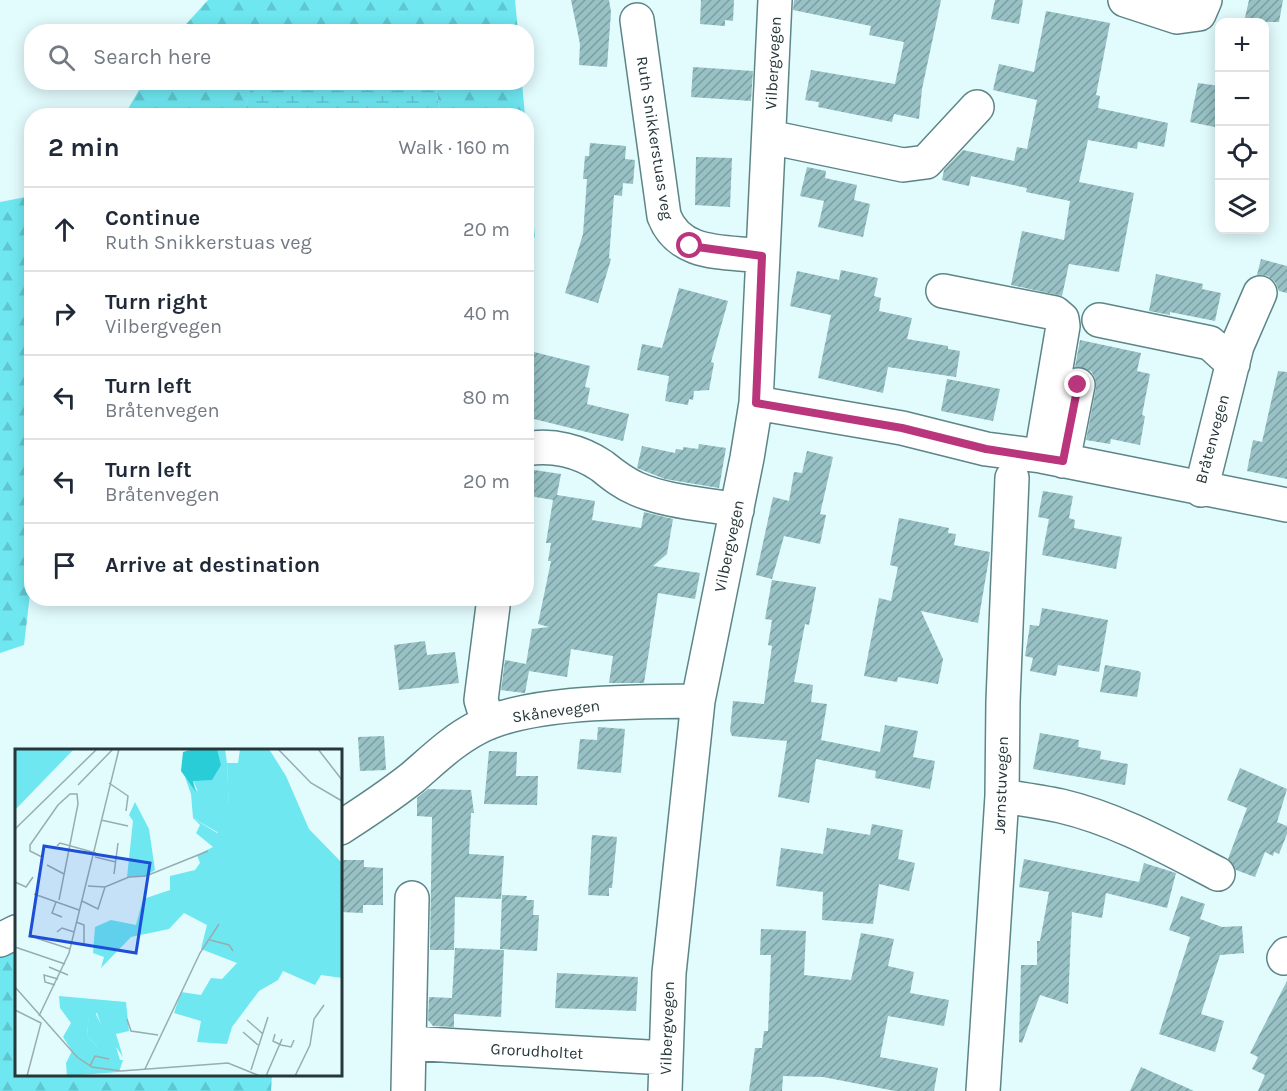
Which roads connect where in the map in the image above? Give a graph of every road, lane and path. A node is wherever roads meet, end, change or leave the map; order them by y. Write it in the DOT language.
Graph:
graph roads {
  1 [pos="775,0"];
  2 [pos="1125,0"];
  3 [pos="1205,0"];
  4 [pos="637,20"];
  5 [pos="977,107"];
  6 [pos="769,137"];
  7 [pos="762,256"];
  8 [pos="943,291"];
  9 [pos="1260,293"];
  10 [pos="1099,320"];
  11 [pos="1233,364"];
  12 [pos="1078,385"];
  13 [pos="756,403"];
  14 [pos="534,448"];
  15 [pos="1052,458"];
  16 [pos="1012,478"];
  17 [pos="1201,490"];
  18 [pos="1287,505"];
  19 [pos="737,510"];
  20 [pos="493,606"];
  21 [pos="698,701"];
  22 [pos="488,723"];
  23 [pos="1002,796"];
  24 [pos="342,827"];
  25 [pos="1218,874"];
  26 [pos="412,898"];
  27 [pos="15,932"];
  28 [pos="0,940"];
  29 [pos="409,1043"];
  30 [pos="665,1058"];
  31 [pos="408,1091"];
  32 [pos="665,1091"];
  33 [pos="983,1091"];
  1 -- 6 [label="street, Vilbergvegen"];
  2 -- 3 [label="street"];
  4 -- 7 [label="street, Ruth Snikkerstuas veg"];
  5 -- 6 [label="street"];
  6 -- 7 [label="street, Vilbergvegen"];
  7 -- 13 [label="street, Vilbergvegen"];
  8 -- 15 [label="street"];
  9 -- 11 [label="street, Bråtenvegen"];
  10 -- 11 [label="street"];
  11 -- 17 [label="street, Bråtenvegen"];
  12 -- 15 [label="street"];
  13 -- 15 [label="street, Bråtenvegen"];
  13 -- 19 [label="street, Vilbergvegen"];
  14 -- 19 [label="street"];
  15 -- 17 [label="street, Bråtenvegen"];
  16 -- 23 [label="street, Jørnstuvegen"];
  17 -- 18 [label="street"];
  19 -- 21 [label="street, Vilbergvegen"];
  20 -- 22 [label="street"];
  21 -- 22 [label="street, Skånevegen"];
  21 -- 30 [label="street, Vilbergvegen"];
  22 -- 24 [label="street, Skånevegen"];
  23 -- 25 [label="street"];
  23 -- 33 [label="street, Jørnstuvegen"];
  26 -- 29 [label="street"];
  27 -- 28 [label="street"];
  29 -- 30 [label="street, Grorudholtet"];
  29 -- 31 [label="street"];
  30 -- 32 [label="street, Vilbergvegen"];
}
